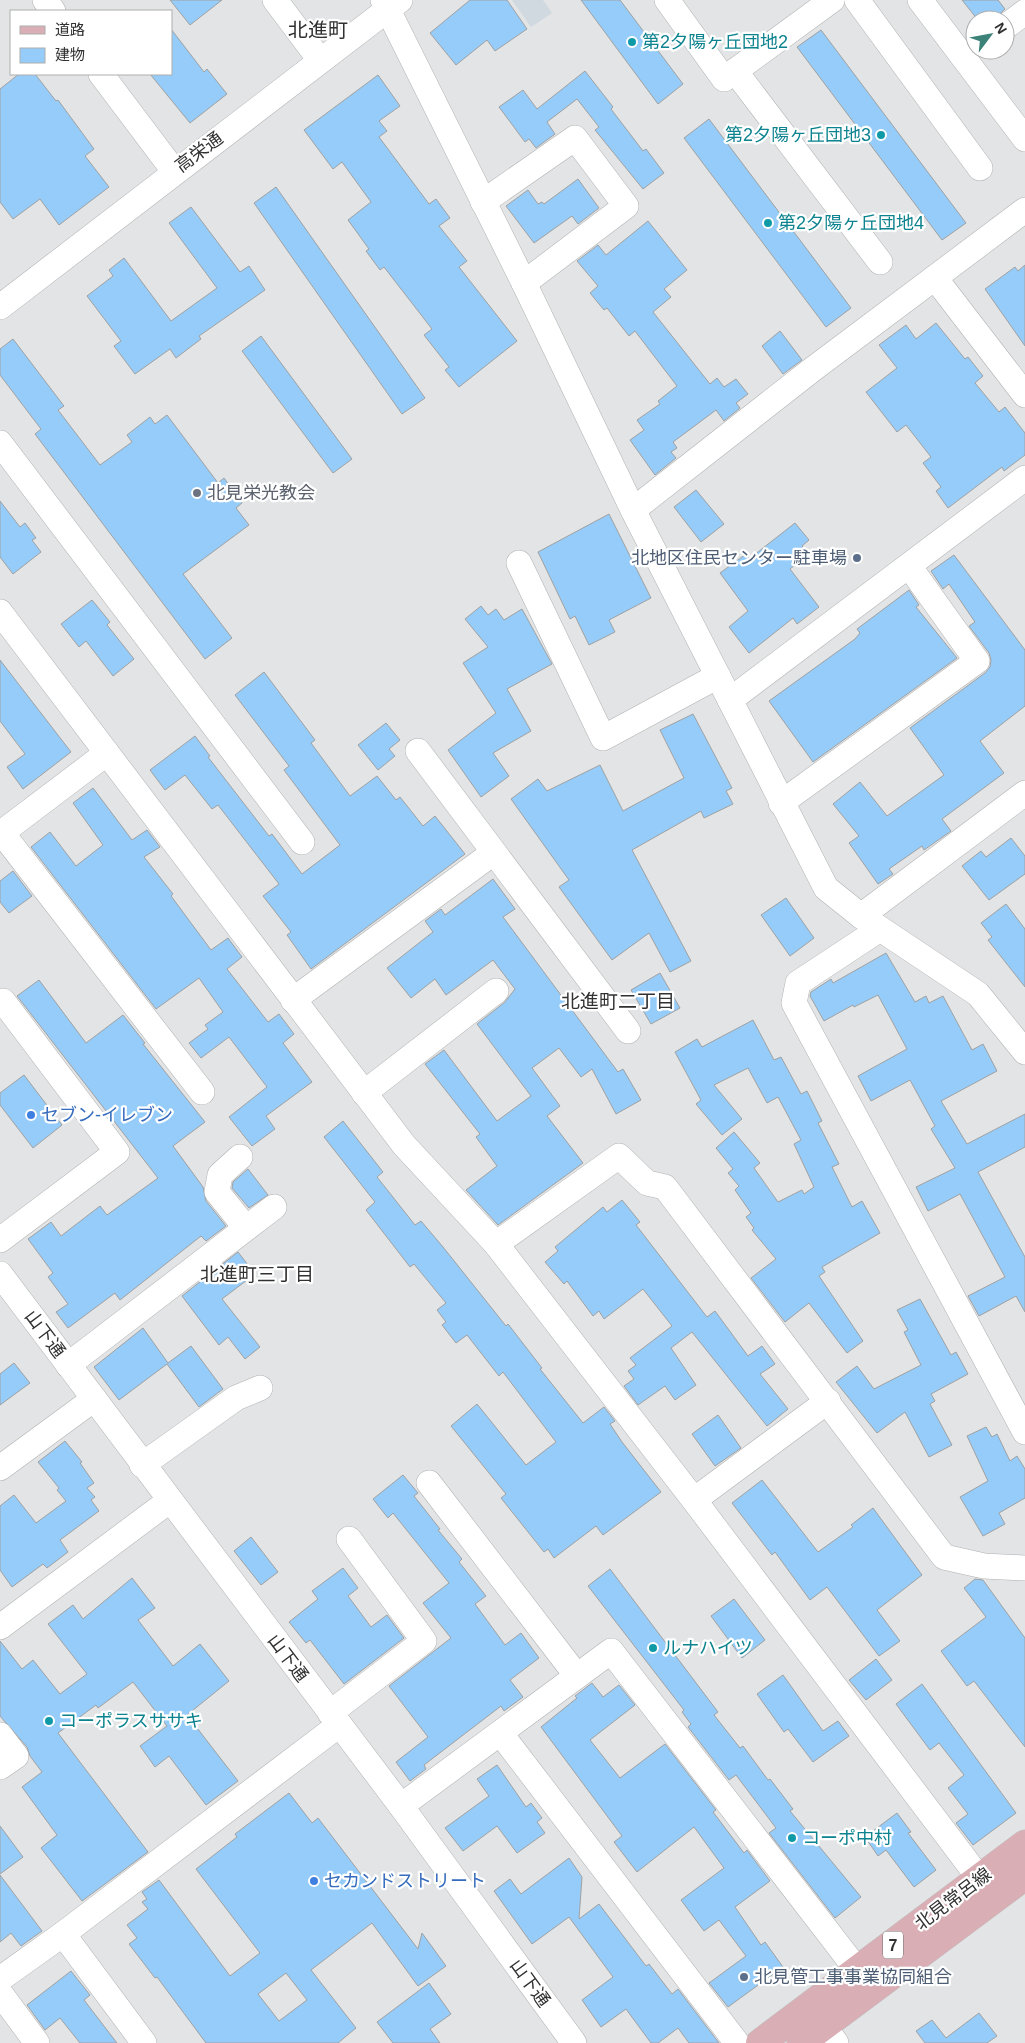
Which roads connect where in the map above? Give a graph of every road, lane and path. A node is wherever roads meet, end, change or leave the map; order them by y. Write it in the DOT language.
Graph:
graph roads {
  1 [pos="275,0"];
  2 [pos="667,0"];
  3 [pos="832,0"];
  4 [pos="857,0"];
  5 [pos="920,0"];
  6 [pos="390,3"];
  7 [pos="965,49"];
  8 [pos="320,60"];
  9 [pos="974,60"];
  10 [pos="102,75"];
  11 [pos="729,75"];
  12 [pos="1025,139"];
  13 [pos="980,168"];
  14 [pos="174,171"];
  15 [pos="483,202"];
  16 [pos="1025,210"];
  17 [pos="880,262"];
  18 [pos="935,278"];
  19 [pos="524,283"];
  20 [pos="0,307"];
  21 [pos="1025,395"];
  22 [pos="0,443"];
  23 [pos="1025,478"];
  24 [pos="633,510"];
  25 [pos="519,563"];
  26 [pos="909,566"];
  27 [pos="0,612"];
  28 [pos="718,676"];
  29 [pos="730,700"];
  30 [pos="418,751"];
  31 [pos="107,753"];
  32 [pos="1025,793"];
  33 [pos="782,803"];
  34 [pos="1,833"];
  35 [pos="302,842"];
  36 [pos="493,853"];
  37 [pos="871,923"];
  38 [pos="496,991"];
  39 [pos="293,1000"];
  40 [pos="0,1003"];
  41 [pos="628,1031"];
  42 [pos="1025,1052"];
  43 [pos="202,1092"];
  44 [pos="364,1092"];
  45 [pos="240,1157"];
  46 [pos="274,1207"];
  47 [pos="246,1228"];
  48 [pos="0,1240"];
  49 [pos="496,1244"];
  50 [pos="0,1274"];
  51 [pos="68,1364"];
  52 [pos="260,1388"];
  53 [pos="94,1399"];
  54 [pos="828,1401"];
  55 [pos="1025,1432"];
  56 [pos="142,1465"];
  57 [pos="0,1468"];
  58 [pos="429,1484"];
  59 [pos="694,1500"];
  60 [pos="169,1501"];
  61 [pos="349,1539"];
  62 [pos="1025,1568"];
  63 [pos="0,1627"];
  64 [pos="577,1676"];
  65 [pos="335,1719"];
  66 [pos="501,1734"];
  67 [pos="0,1736"];
  68 [pos="0,1767"];
  69 [pos="400,1806"];
  70 [pos="1025,1844"];
  71 [pos="1025,1876"];
  72 [pos="987,1889"];
  73 [pos="63,1934"];
  74 [pos="858,1971"];
  75 [pos="0,1979"];
  76 [pos="0,1993"];
  77 [pos="823,2025"];
  78 [pos="36,2043"];
  79 [pos="144,2043"];
  80 [pos="574,2043"];
  81 [pos="737,2043"];
  82 [pos="760,2043"];
  83 [pos="801,2043"];
  1 -- 8 [label="street"];
  2 -- 11 [label="street"];
  3 -- 11 [label="street"];
  4 -- 13 [label="street"];
  5 -- 7 [label="street"];
  6 -- 8 [label="street, 高栄通"];
  6 -- 15 [label="street"];
  8 -- 14 [label="street, 高栄通"];
  9 -- 12 [label="street"];
  10 -- 14 [label="street"];
  11 -- 17 [label="street"];
  14 -- 20 [label="street, 高栄通"];
  15 -- 19 [label="street"];
  15 -- 19 [label="street"];
  16 -- 18 [label="street"];
  18 -- 21 [label="street"];
  18 -- 24 [label="street"];
  19 -- 24 [label="street"];
  22 -- 35 [label="street"];
  23 -- 26 [label="street"];
  24 -- 28 [label="street"];
  25 -- 28 [label="street"];
  26 -- 29 [label="street"];
  26 -- 33 [label="street"];
  27 -- 31 [label="street"];
  28 -- 29 [label="street"];
  29 -- 33 [label="street"];
  30 -- 36 [label="street"];
  31 -- 34 [label="street"];
  31 -- 39 [label="street"];
  32 -- 37 [label="street"];
  33 -- 37 [label="street"];
  34 -- 43 [label="street"];
  36 -- 39 [label="street"];
  36 -- 41 [label="street"];
  37 -- 42 [label="street"];
  37 -- 55 [label="street"];
  38 -- 44 [label="street"];
  39 -- 44 [label="street"];
  40 -- 48 [label="street"];
  44 -- 49 [label="street"];
  45 -- 47 [label="street"];
  46 -- 47 [label="street"];
  47 -- 51 [label="street"];
  49 -- 54 [label="street"];
  49 -- 59 [label="street"];
  50 -- 51 [label="street, 山下通"];
  51 -- 53 [label="street, 山下通"];
  52 -- 56 [label="street"];
  53 -- 56 [label="street, 山下通"];
  53 -- 57 [label="street"];
  54 -- 59 [label="street"];
  54 -- 62 [label="street"];
  56 -- 60 [label="street, 山下通"];
  58 -- 64 [label="street"];
  59 -- 72 [label="street"];
  60 -- 63 [label="street"];
  60 -- 65 [label="street, 山下通"];
  61 -- 65 [label="street"];
  64 -- 66 [label="street"];
  64 -- 74 [label="street"];
  65 -- 69 [label="street, 山下通"];
  65 -- 73 [label="street"];
  66 -- 69 [label="street"];
  66 -- 81 [label="street"];
  67 -- 68 [label="street"];
  69 -- 80 [label="street, 山下通"];
  70 -- 72 [label="main road, 北見常呂線 / 7"];
  71 -- 72 [label="main road, 北見常呂線 / 7"];
  72 -- 74 [label="main road, 北見常呂線 / 7"];
  72 -- 77 [label="main road, 北見常呂線 / 7"];
  73 -- 75 [label="street"];
  73 -- 79 [label="street"];
  74 -- 77 [label="main road, 北見常呂線 / 7"];
  76 -- 78 [label="street"];
  77 -- 82 [label="main road, 北見常呂線 / 7"];
  77 -- 83 [label="main road, 北見常呂線 / 7"];
}
